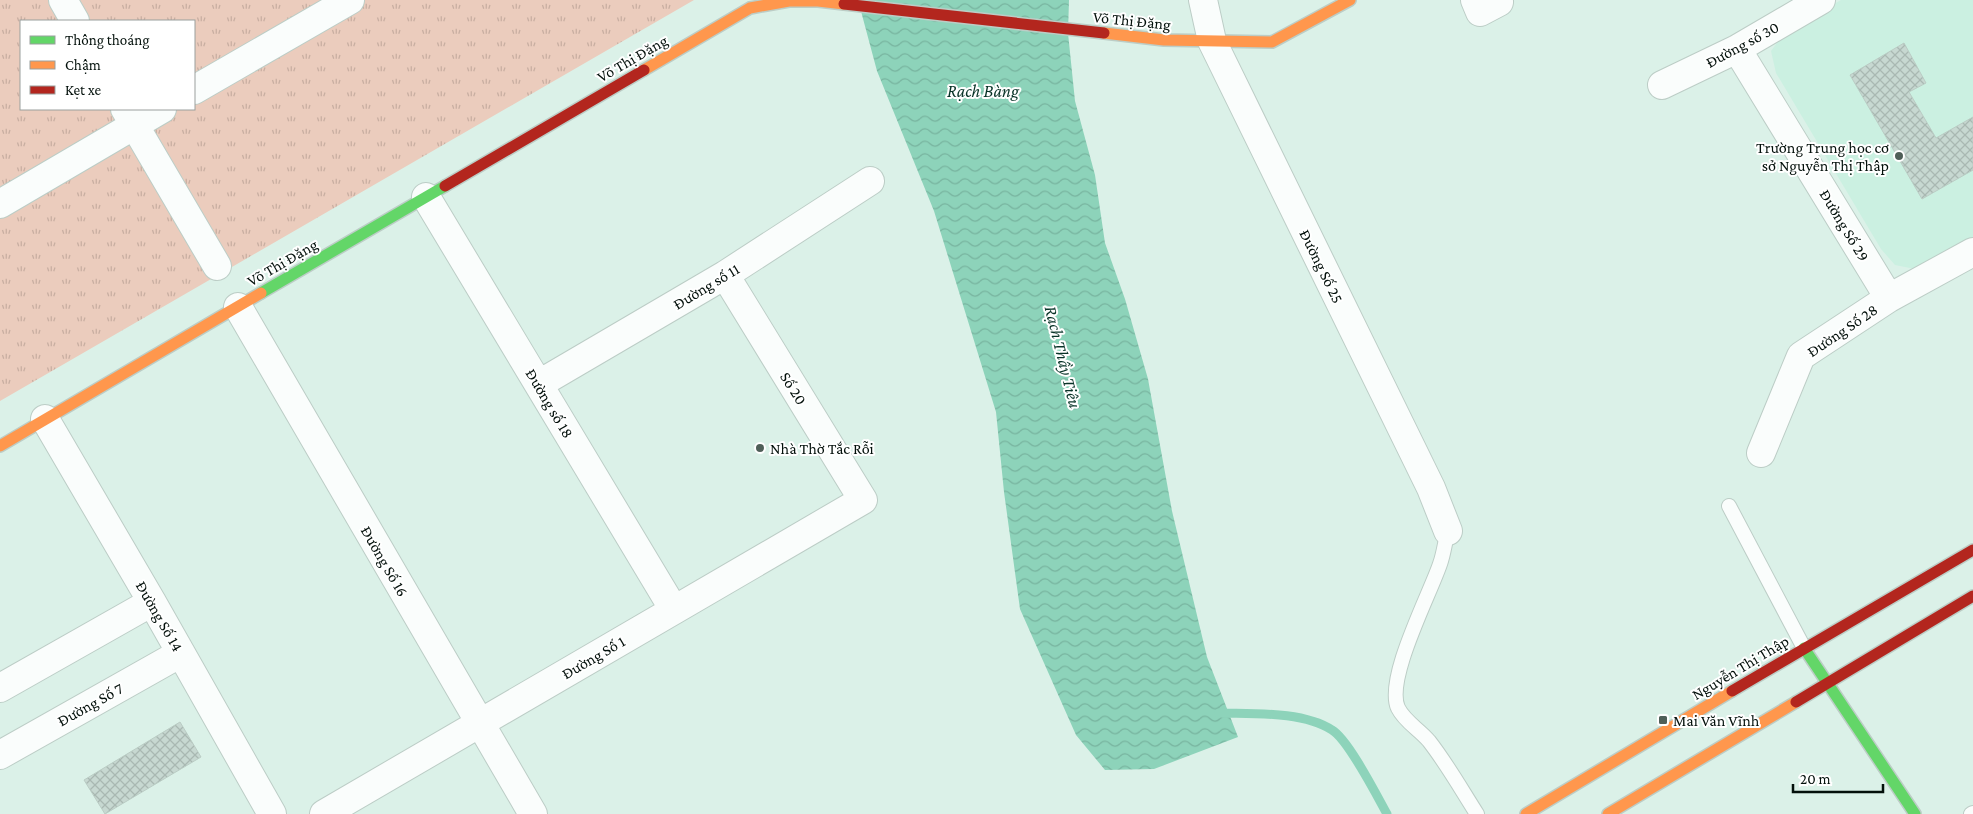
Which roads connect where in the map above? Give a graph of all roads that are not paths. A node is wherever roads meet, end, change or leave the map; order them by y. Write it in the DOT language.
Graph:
graph roads {
  1 [pos="63,0"];
  2 [pos="350,0"];
  3 [pos="1203,0"];
  4 [pos="1350,0"];
  5 [pos="1821,0"];
  6 [pos="818,1"];
  7 [pos="74,20"];
  8 [pos="1212,41"];
  9 [pos="1737,49"];
  10 [pos="1662,85"];
  11 [pos="195,89"];
  12 [pos="158,110"];
  13 [pos="130,117"];
  14 [pos="870,181"];
  15 [pos="426,197"];
  16 [pos="0,204"];
  17 [pos="1973,252"];
  18 [pos="217,266"];
  19 [pos="725,275"];
  20 [pos="1889,298"];
  21 [pos="238,307"];
  22 [pos="539,384"];
  23 [pos="45,419"];
  24 [pos="0,446"];
  25 [pos="1761,453"];
  26 [pos="863,500"];
  27 [pos="1729,506"];
  28 [pos="1448,530"];
  29 [pos="1973,550"];
  30 [pos="1973,596"];
  31 [pos="152,602"];
  32 [pos="674,610"];
  33 [pos="1804,648"];
  34 [pos="181,653"];
  35 [pos="1828,683"];
  36 [pos="0,688"];
  37 [pos="479,724"];
  38 [pos="0,755"];
  39 [pos="272,814"];
  40 [pos="324,814"];
  41 [pos="533,814"];
  42 [pos="1477,814"];
  43 [pos="1526,814"];
  44 [pos="1608,814"];
  45 [pos="1915,814"];
  1 -- 7 [label="street"];
  2 -- 11 [label="street"];
  3 -- 8 [label="street, Đường Số 25"];
  4 -- 8 [label="street, Võ Thị Đặng"];
  5 -- 9 [label="street, Đường số 30"];
  6 -- 8 [label="street, Võ Thị Đặng"];
  6 -- 15 [label="street, Võ Thị Đặng"];
  8 -- 28 [label="street, Đường Số 25"];
  9 -- 10 [label="street, Đường số 30"];
  9 -- 20 [label="street, Đường Số 29"];
  12 -- 13 [label="street"];
  13 -- 16 [label="street"];
  13 -- 18 [label="street"];
  14 -- 19 [label="street, Đường số 11"];
  15 -- 21 [label="street, Võ Thị Đặng"];
  15 -- 22 [label="street, Đường số 18"];
  17 -- 20 [label="street, Đường Số 28"];
  19 -- 22 [label="street, Đường số 11"];
  19 -- 26 [label="street, Số 20"];
  20 -- 25 [label="street, Đường Số 28"];
  21 -- 23 [label="street, Võ Thị Đặng"];
  21 -- 37 [label="street, Đường Số 16"];
  22 -- 32 [label="street, Đường số 18"];
  23 -- 24 [label="street, Võ Thị Đặng"];
  23 -- 31 [label="street, Đường Số 14"];
  26 -- 32 [label="street, Đường Số 1"];
  27 -- 33 [label="lane"];
  28 -- 42 [label="lane"];
  29 -- 33 [label="street, Nguyễn Thị Thập"];
  30 -- 35 [label="street"];
  31 -- 34 [label="street, Đường Số 14"];
  31 -- 36 [label="street"];
  32 -- 37 [label="street, Đường Số 1"];
  33 -- 35 [label="street"];
  33 -- 43 [label="street, Nguyễn Thị Thập"];
  34 -- 38 [label="street, Đường Số 7"];
  34 -- 39 [label="street, Đường Số 14"];
  35 -- 44 [label="street"];
  35 -- 45 [label="street"];
  37 -- 40 [label="street, Đường Số 1"];
  37 -- 41 [label="street, Đường Số 16"];
}
